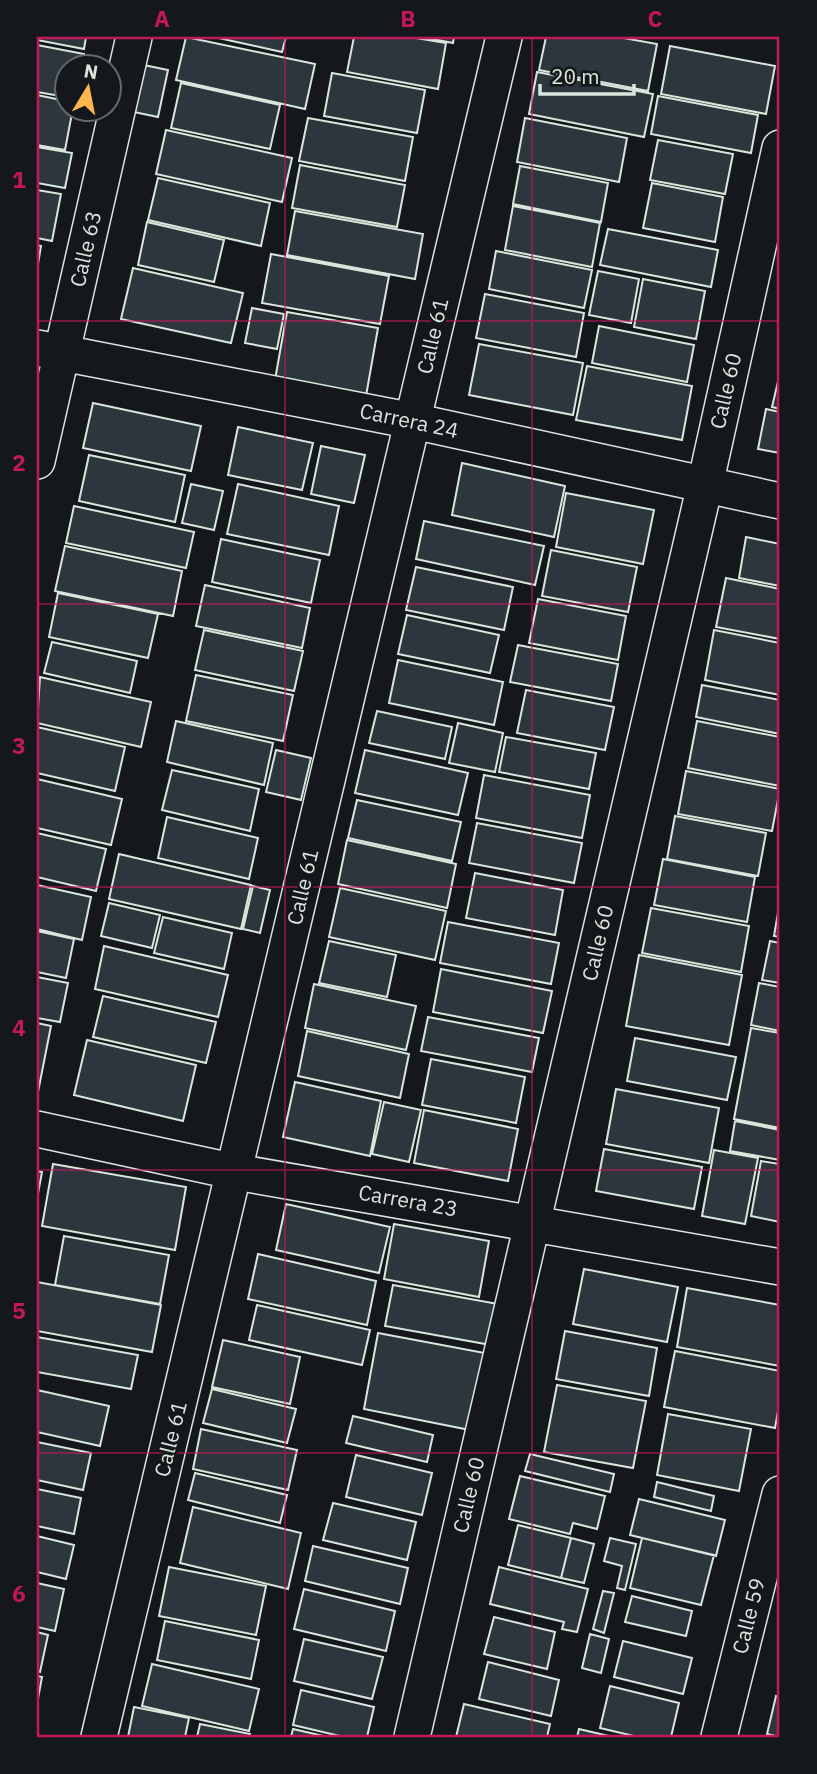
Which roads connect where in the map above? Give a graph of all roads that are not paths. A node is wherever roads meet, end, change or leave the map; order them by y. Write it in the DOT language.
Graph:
graph roads {
  1 [pos="134,37"];
  2 [pos="504,37"];
  3 [pos="780,148"];
  4 [pos="50,351"];
  5 [pos="413,421"];
  6 [pos="37,461"];
  7 [pos="705,485"];
  8 [pos="780,501"];
  9 [pos="37,1129"];
  10 [pos="236,1172"];
  11 [pos="533,1222"];
  12 [pos="780,1267"];
  13 [pos="780,1494"];
  14 [pos="99,1737"];
  15 [pos="412,1737"];
  16 [pos="719,1737"];
  1 -- 4 [label="street, Calle 63"];
  2 -- 5 [label="street, Calle 61"];
  3 -- 7 [label="street, Calle 60"];
  4 -- 5 [label="street, Carrera 24"];
  4 -- 6 [label="street, Calle 63"];
  5 -- 7 [label="street, Carrera 24"];
  5 -- 10 [label="street, Calle 61"];
  7 -- 8 [label="street, Carrera 24"];
  7 -- 11 [label="street, Calle 60"];
  9 -- 10 [label="street, Carrera 23"];
  10 -- 11 [label="street, Carrera 23"];
  10 -- 14 [label="street, Calle 61"];
  11 -- 12 [label="street, Carrera 23"];
  11 -- 15 [label="street, Calle 60"];
  13 -- 16 [label="street, Calle 59"];
}
